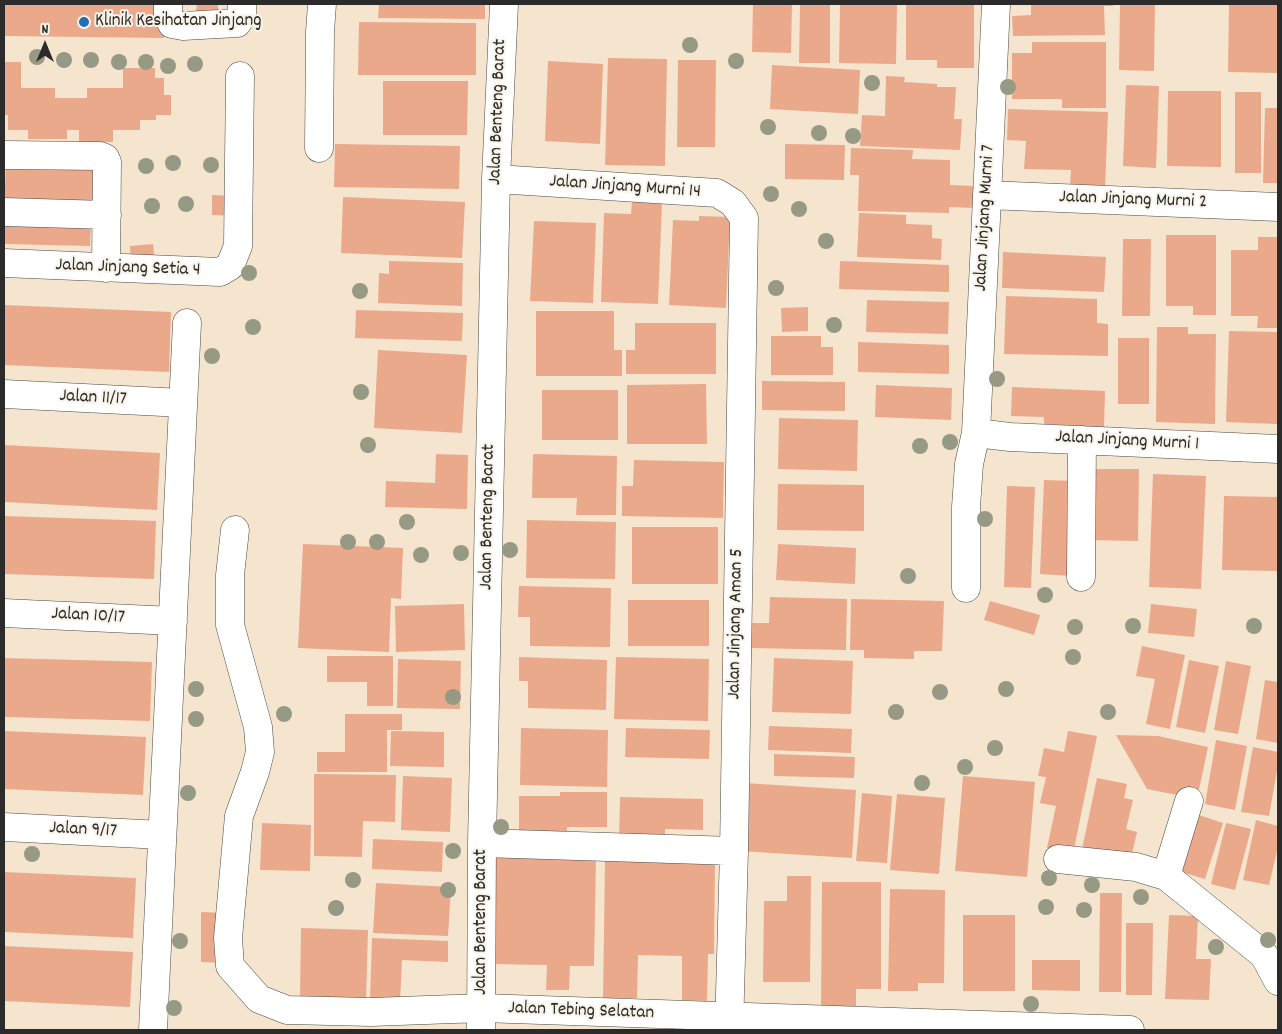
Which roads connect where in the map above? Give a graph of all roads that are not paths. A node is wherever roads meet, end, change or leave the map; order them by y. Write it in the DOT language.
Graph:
graph roads {
  1 [pos="168,4"];
  2 [pos="242,4"];
  3 [pos="322,4"];
  4 [pos="504,4"];
  5 [pos="996,4"];
  6 [pos="240,76"];
  7 [pos="319,148"];
  8 [pos="4,155"];
  9 [pos="496,180"];
  10 [pos="987,195"];
  11 [pos="1278,207"];
  12 [pos="4,212"];
  13 [pos="107,214"];
  14 [pos="744,218"];
  15 [pos="4,263"];
  16 [pos="106,268"];
  17 [pos="187,323"];
  18 [pos="4,394"];
  19 [pos="183,403"];
  20 [pos="976,433"];
  21 [pos="1082,440"];
  22 [pos="1278,449"];
  23 [pos="235,530"];
  24 [pos="1080,577"];
  25 [pos="966,588"];
  26 [pos="4,613"];
  27 [pos="173,621"];
  28 [pos="1189,800"];
  29 [pos="4,827"];
  30 [pos="162,835"];
  31 [pos="482,843"];
  32 [pos="734,851"];
  33 [pos="1058,859"];
  34 [pos="1166,876"];
  35 [pos="1278,981"];
  36 [pos="481,1019"];
  37 [pos="729,1023"];
  38 [pos="971,1027"];
  39 [pos="153,1030"];
  40 [pos="1130,1030"];
  1 -- 2 [label="street"];
  3 -- 7 [label="street"];
  4 -- 9 [label="street, Jalan Benteng Barat"];
  5 -- 10 [label="street, Jalan Jinjang Murni 7"];
  6 -- 16 [label="street, Jalan Jinjang Setia 4"];
  8 -- 13 [label="street"];
  9 -- 14 [label="street, Jalan Jinjang Murni 14"];
  9 -- 31 [label="street, Jalan Benteng Barat"];
  10 -- 11 [label="street, Jalan Jinjang Murni 2"];
  10 -- 20 [label="street, Jalan Jinjang Murni 7"];
  12 -- 13 [label="street"];
  13 -- 16 [label="street"];
  14 -- 32 [label="street, Jalan Jinjang Aman 5"];
  15 -- 16 [label="street, Jalan Jinjang Setia 4"];
  17 -- 19 [label="street"];
  18 -- 19 [label="street, Jalan 11/17"];
  19 -- 27 [label="street"];
  20 -- 21 [label="street, Jalan Jinjang Murni 1"];
  20 -- 25 [label="street, Jalan Jinjang Murni 7"];
  21 -- 22 [label="street, Jalan Jinjang Murni 1"];
  21 -- 24 [label="street"];
  23 -- 36 [label="street, Jalan Tebing Selatan"];
  26 -- 27 [label="street, Jalan 10/17"];
  27 -- 30 [label="street"];
  28 -- 34 [label="street"];
  29 -- 30 [label="street, Jalan 9/17"];
  30 -- 39 [label="street"];
  31 -- 32 [label="street"];
  31 -- 36 [label="street, Jalan Benteng Barat"];
  32 -- 37 [label="street, Jalan Jinjang Aman 5"];
  33 -- 34 [label="street"];
  34 -- 35 [label="street"];
  36 -- 37 [label="street, Jalan Tebing Selatan"];
  37 -- 38 [label="street, Jalan Tebing Selatan"];
  38 -- 40 [label="street, Jalan Tebing Selatan"];
}
